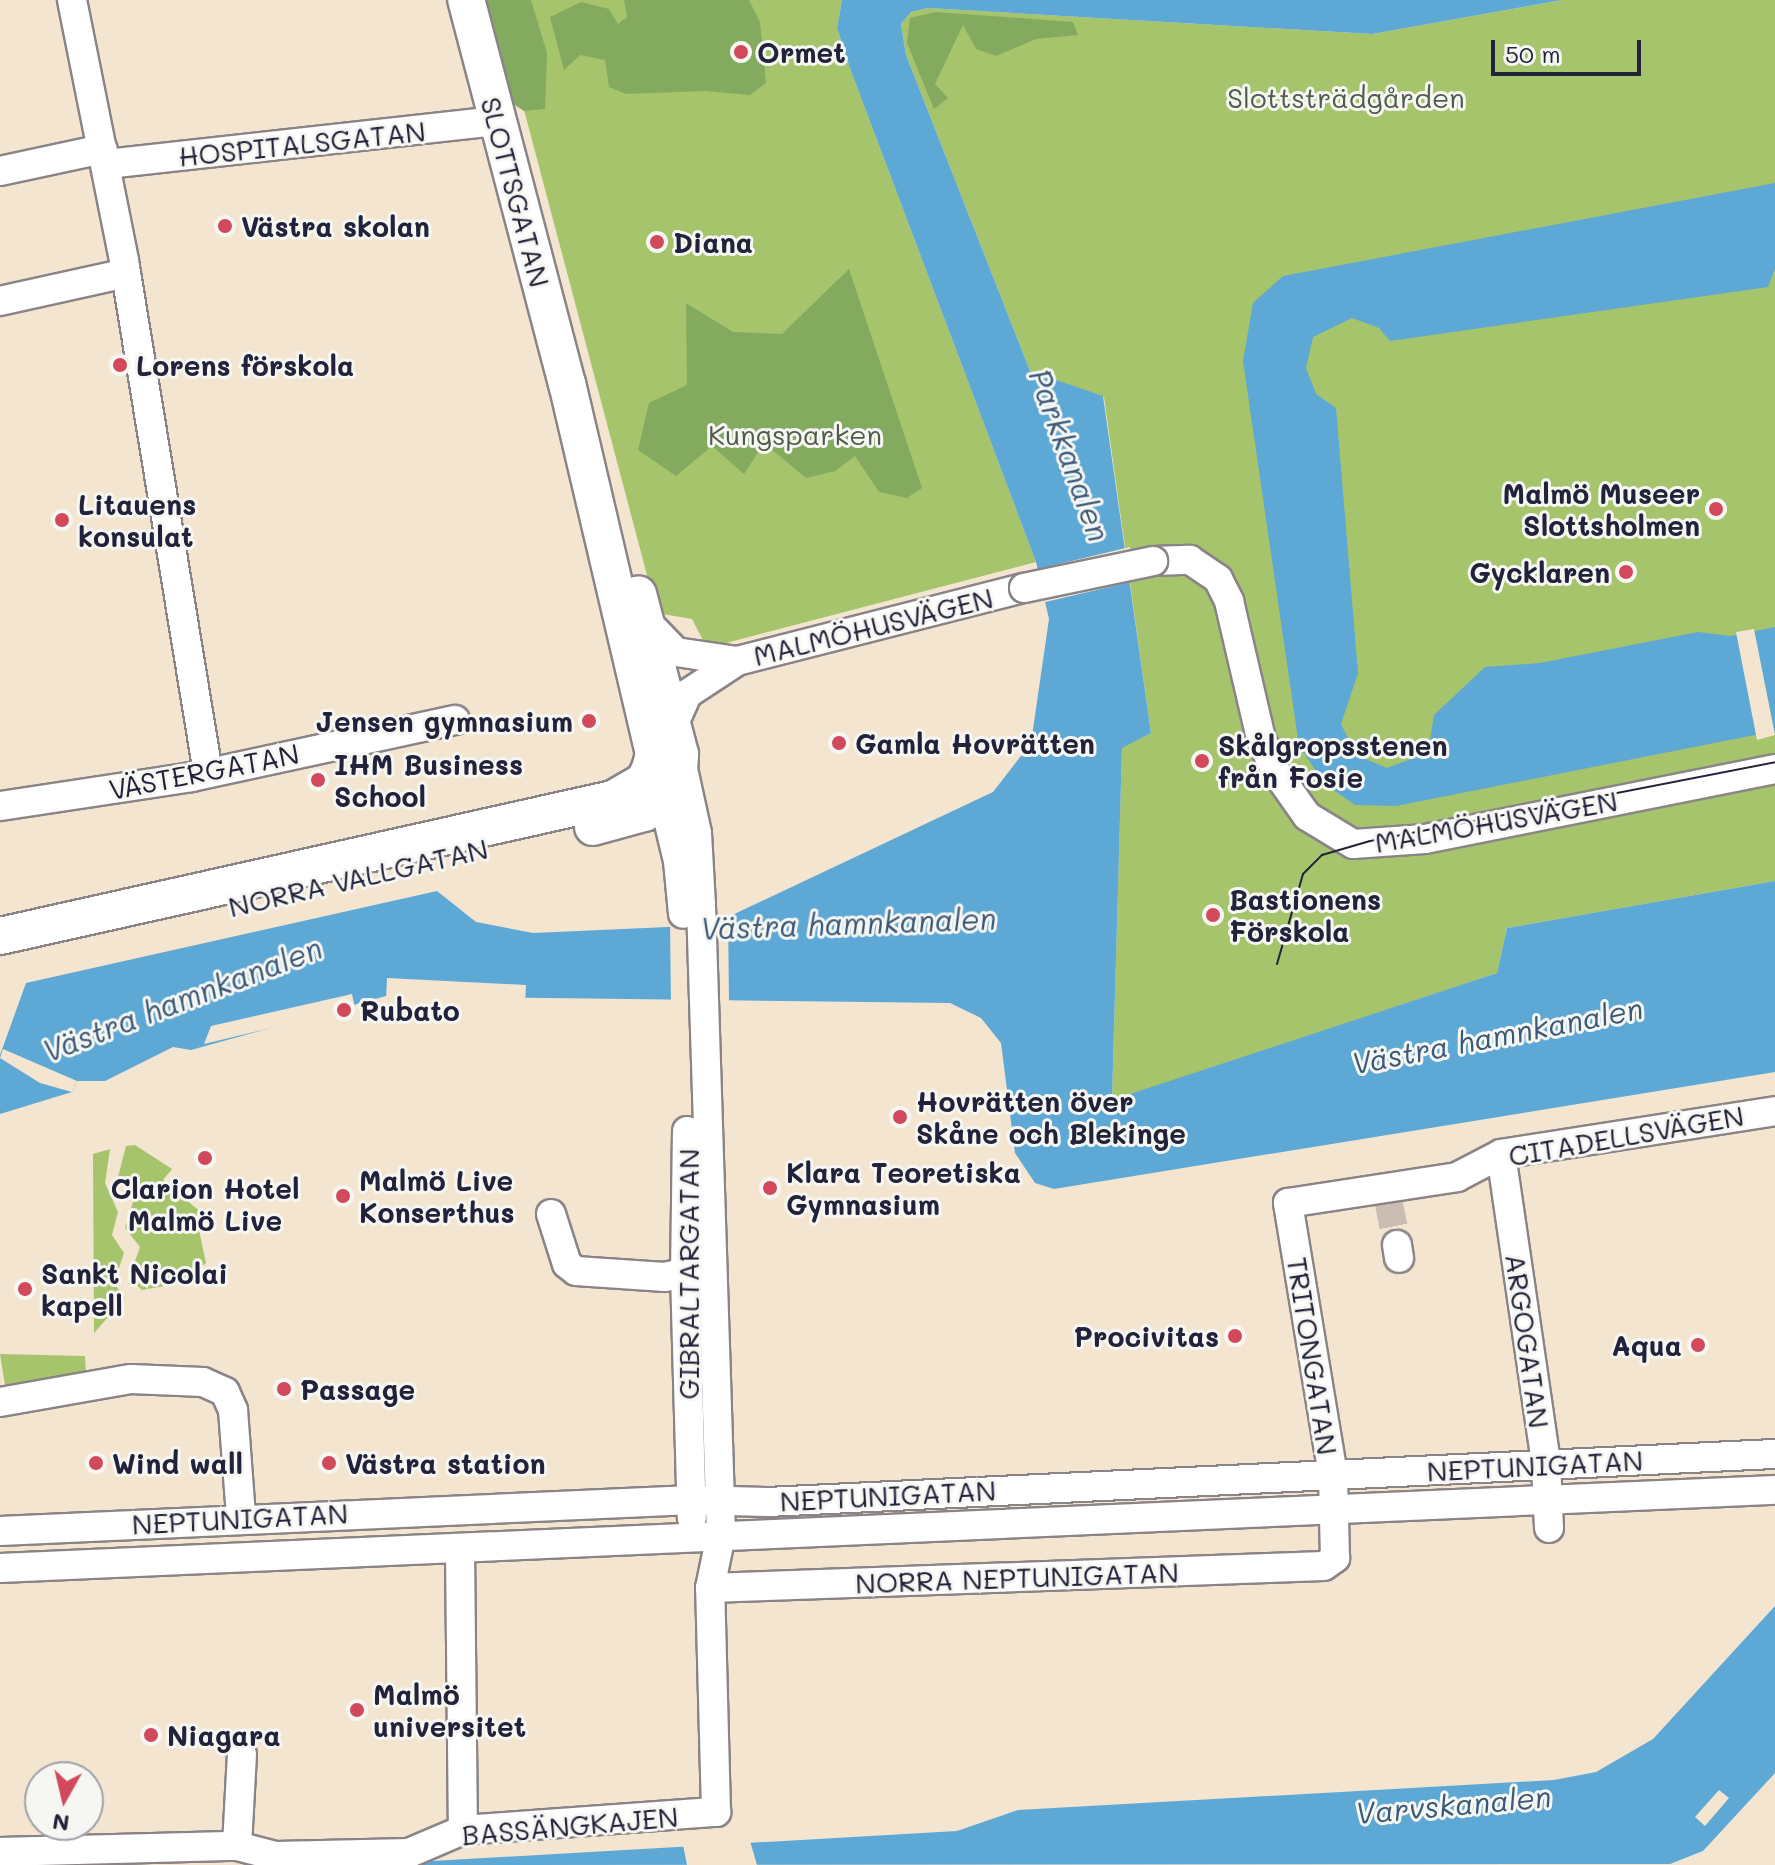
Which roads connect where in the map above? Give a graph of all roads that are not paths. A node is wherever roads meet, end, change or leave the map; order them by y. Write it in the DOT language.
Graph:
graph roads {
  1 [pos="72,0"];
  2 [pos="466,0"];
  3 [pos="498,121"];
  4 [pos="105,156"];
  5 [pos="0,171"];
  6 [pos="126,273"];
  7 [pos="0,301"];
  8 [pos="567,384"];
  9 [pos="646,621"];
  10 [pos="737,661"];
  11 [pos="455,720"];
  12 [pos="669,745"];
  13 [pos="1775,769"];
  14 [pos="208,773"];
  15 [pos="0,806"];
  16 [pos="617,810"];
  17 [pos="675,816"];
  18 [pos="0,936"];
  19 [pos="0,959"];
  20 [pos="1775,1111"];
  21 [pos="1501,1154"];
  22 [pos="1288,1203"];
  23 [pos="551,1214"];
  24 [pos="698,1270"];
  25 [pos="0,1402"];
  26 [pos="1775,1454"];
  27 [pos="1546,1464"];
  28 [pos="1333,1475"];
  29 [pos="1775,1490"];
  30 [pos="705,1500"];
  31 [pos="1334,1510"];
  32 [pos="1549,1514"];
  33 [pos="241,1517"];
  34 [pos="0,1531"];
  35 [pos="721,1535"];
  36 [pos="693,1536"];
  37 [pos="460,1550"];
  38 [pos="1324,1566"];
  39 [pos="0,1568"];
  40 [pos="710,1588"];
  41 [pos="242,1754"];
  42 [pos="463,1830"];
  43 [pos="237,1846"];
  44 [pos="0,1852"];
  1 -- 4 [label="street"];
  2 -- 3 [label="main road, SLOTTSGATAN"];
  3 -- 4 [label="street, HOSPITALSGATAN"];
  3 -- 8 [label="main road, SLOTTSGATAN"];
  4 -- 5 [label="street, HOSPITALSGATAN"];
  4 -- 6 [label="street"];
  6 -- 7 [label="street"];
  6 -- 14 [label="street"];
  8 -- 9 [label="main road, SLOTTSGATAN"];
  8 -- 12 [label="main road, SLOTTSGATAN"];
  9 -- 10 [label="street, MALMÖHUSVÄGEN"];
  9 -- 12 [label="main road, SLOTTSGATAN"];
  10 -- 12 [label="street, MALMÖHUSVÄGEN"];
  10 -- 13 [label="street, MALMÖHUSVÄGEN, bridge"];
  11 -- 14 [label="street, VÄSTERGATAN"];
  12 -- 16 [label="main road, NORRA VALLGATAN"];
  12 -- 17 [label="main road"];
  14 -- 15 [label="street, VÄSTERGATAN"];
  16 -- 17 [label="main road, NORRA VALLGATAN"];
  16 -- 18 [label="main road, NORRA VALLGATAN"];
  16 -- 19 [label="main road, NORRA VALLGATAN"];
  17 -- 24 [label="street, GIBRALTARGATAN"];
  20 -- 21 [label="street, CITADELLSVÄGEN"];
  21 -- 22 [label="street, CITADELLSVÄGEN"];
  21 -- 27 [label="street, ARGOGATAN"];
  22 -- 28 [label="street, TRITONGATAN"];
  23 -- 24 [label="street"];
  24 -- 30 [label="street, GIBRALTARGATAN"];
  25 -- 33 [label="street"];
  26 -- 27 [label="street, NEPTUNIGATAN"];
  27 -- 28 [label="street, NEPTUNIGATAN"];
  27 -- 32 [label="street, ARGOGATAN"];
  28 -- 30 [label="street, NEPTUNIGATAN"];
  28 -- 31 [label="street, TRITONGATAN"];
  29 -- 32 [label="street, NEPTUNIGATAN"];
  30 -- 33 [label="street, NEPTUNIGATAN"];
  30 -- 35 [label="street, GIBRALTARGATAN"];
  30 -- 36 [label="street, GIBRALTARGATAN"];
  31 -- 32 [label="street, NEPTUNIGATAN"];
  31 -- 35 [label="street, NEPTUNIGATAN"];
  31 -- 38 [label="street, TRITONGATAN"];
  33 -- 34 [label="street, NEPTUNIGATAN"];
  35 -- 36 [label="street, NEPTUNIGATAN"];
  35 -- 40 [label="street, GIBRALTARGATAN"];
  36 -- 37 [label="street, NEPTUNIGATAN"];
  36 -- 40 [label="street, GIBRALTARGATAN"];
  37 -- 39 [label="street, NEPTUNIGATAN"];
  37 -- 42 [label="street"];
  38 -- 40 [label="street, NORRA NEPTUNIGATAN"];
  40 -- 42 [label="street, BASSÄNGKAJEN"];
  41 -- 43 [label="street"];
  42 -- 43 [label="street, BASSÄNGKAJEN"];
  43 -- 44 [label="street, BASSÄNGKAJEN"];
}
